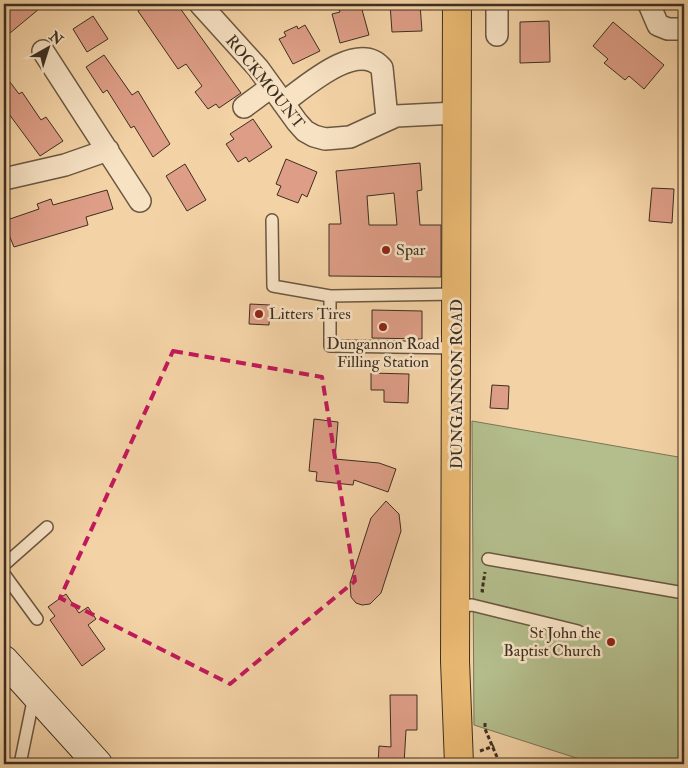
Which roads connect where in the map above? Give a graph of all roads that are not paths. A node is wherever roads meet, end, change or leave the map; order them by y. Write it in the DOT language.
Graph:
graph roads {
  1 [pos="200,4"];
  2 [pos="457,4"];
  3 [pos="497,4"];
  4 [pos="649,4"];
  5 [pos="684,29"];
  6 [pos="497,35"];
  7 [pos="43,51"];
  8 [pos="277,95"];
  9 [pos="244,107"];
  10 [pos="456,113"];
  11 [pos="388,118"];
  12 [pos="108,150"];
  13 [pos="4,179"];
  14 [pos="140,201"];
  15 [pos="272,220"];
  16 [pos="457,294"];
  17 [pos="330,296"];
  18 [pos="457,348"];
  19 [pos="47,527"];
  20 [pos="488,559"];
  21 [pos="4,565"];
  22 [pos="4,574"];
  23 [pos="684,593"];
  24 [pos="456,608"];
  25 [pos="37,619"];
  26 [pos="578,630"];
  27 [pos="4,660"];
  28 [pos="34,695"];
  29 [pos="20,764"];
  30 [pos="98,764"];
  31 [pos="459,764"];
  1 -- 8 [label="street, ROCKMOUNT"];
  2 -- 10 [label="main road, DUNGANNON ROAD"];
  3 -- 6 [label="street"];
  4 -- 5 [label="street"];
  7 -- 12 [label="street"];
  8 -- 9 [label="street"];
  8 -- 11 [label="street, ROCKMOUNT"];
  8 -- 11 [label="street"];
  10 -- 11 [label="street, ROCKMOUNT"];
  10 -- 16 [label="main road, DUNGANNON ROAD"];
  12 -- 13 [label="street"];
  12 -- 14 [label="street"];
  15 -- 17 [label="lane"];
  16 -- 17 [label="lane"];
  16 -- 18 [label="main road, DUNGANNON ROAD"];
  17 -- 18 [label="lane"];
  18 -- 24 [label="main road, DUNGANNON ROAD"];
  19 -- 21 [label="lane"];
  20 -- 23 [label="lane"];
  22 -- 25 [label="lane"];
  24 -- 26 [label="lane"];
  24 -- 31 [label="main road, DUNGANNON ROAD"];
  27 -- 28 [label="main road"];
  28 -- 29 [label="lane"];
  28 -- 30 [label="main road"];
}
